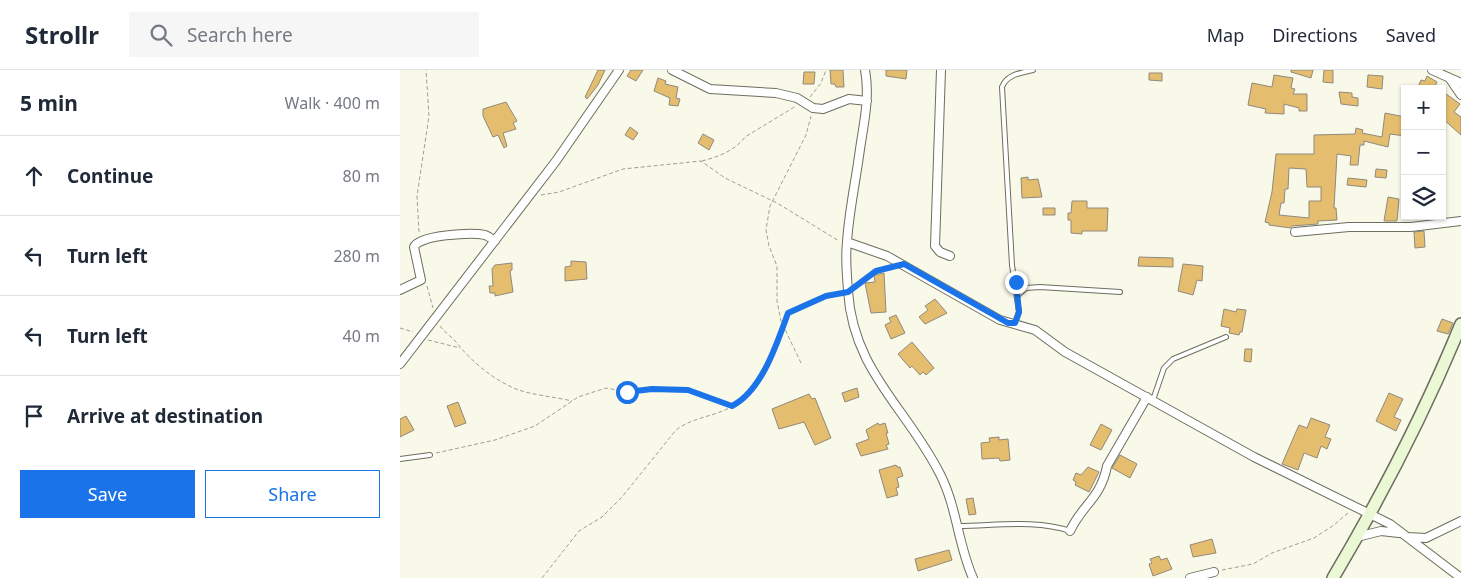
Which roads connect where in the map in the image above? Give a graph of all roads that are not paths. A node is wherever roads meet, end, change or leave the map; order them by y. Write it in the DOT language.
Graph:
graph roads {
  1 [pos="619,70"];
  2 [pos="672,70"];
  3 [pos="865,70"];
  4 [pos="941,70"];
  5 [pos="1033,70"];
  6 [pos="1432,70"];
  7 [pos="1450,79"];
  8 [pos="1461,83"];
  9 [pos="1461,95"];
  10 [pos="867,101"];
  11 [pos="1461,221"];
  12 [pos="1295,232"];
  13 [pos="495,241"];
  14 [pos="847,245"];
  15 [pos="950,256"];
  16 [pos="400,290"];
  17 [pos="1120,292"];
  18 [pos="1018,297"];
  19 [pos="1015,323"];
  20 [pos="1461,324"];
  21 [pos="1226,337"];
  22 [pos="400,364"];
  23 [pos="1150,398"];
  24 [pos="430,454"];
  25 [pos="400,459"];
  26 [pos="1370,515"];
  27 [pos="1461,522"];
  28 [pos="958,526"];
  29 [pos="1070,531"];
  30 [pos="1405,535"];
  31 [pos="1357,537"];
  32 [pos="1214,572"];
  33 [pos="974,578"];
  34 [pos="1190,578"];
  35 [pos="1333,578"];
  36 [pos="1461,578"];
  1 -- 13 [label="street"];
  2 -- 10 [label="street"];
  3 -- 10 [label="street"];
  4 -- 15 [label="street"];
  5 -- 18 [label="lane"];
  6 -- 7 [label="street"];
  7 -- 8 [label="street"];
  7 -- 9 [label="street"];
  10 -- 14 [label="street"];
  11 -- 12 [label="street"];
  13 -- 16 [label="street"];
  13 -- 22 [label="street"];
  14 -- 19 [label="street"];
  14 -- 28 [label="street"];
  17 -- 18 [label="lane"];
  18 -- 19 [label="lane"];
  19 -- 23 [label="street"];
  20 -- 26 [label="street"];
  21 -- 23 [label="lane"];
  23 -- 26 [label="street"];
  23 -- 29 [label="street"];
  24 -- 25 [label="lane"];
  26 -- 30 [label="street"];
  26 -- 31 [label="street"];
  27 -- 30 [label="street"];
  28 -- 29 [label="lane"];
  28 -- 33 [label="street"];
  30 -- 31 [label="street"];
  30 -- 36 [label="street"];
  31 -- 35 [label="street"];
  32 -- 34 [label="street"];
}
